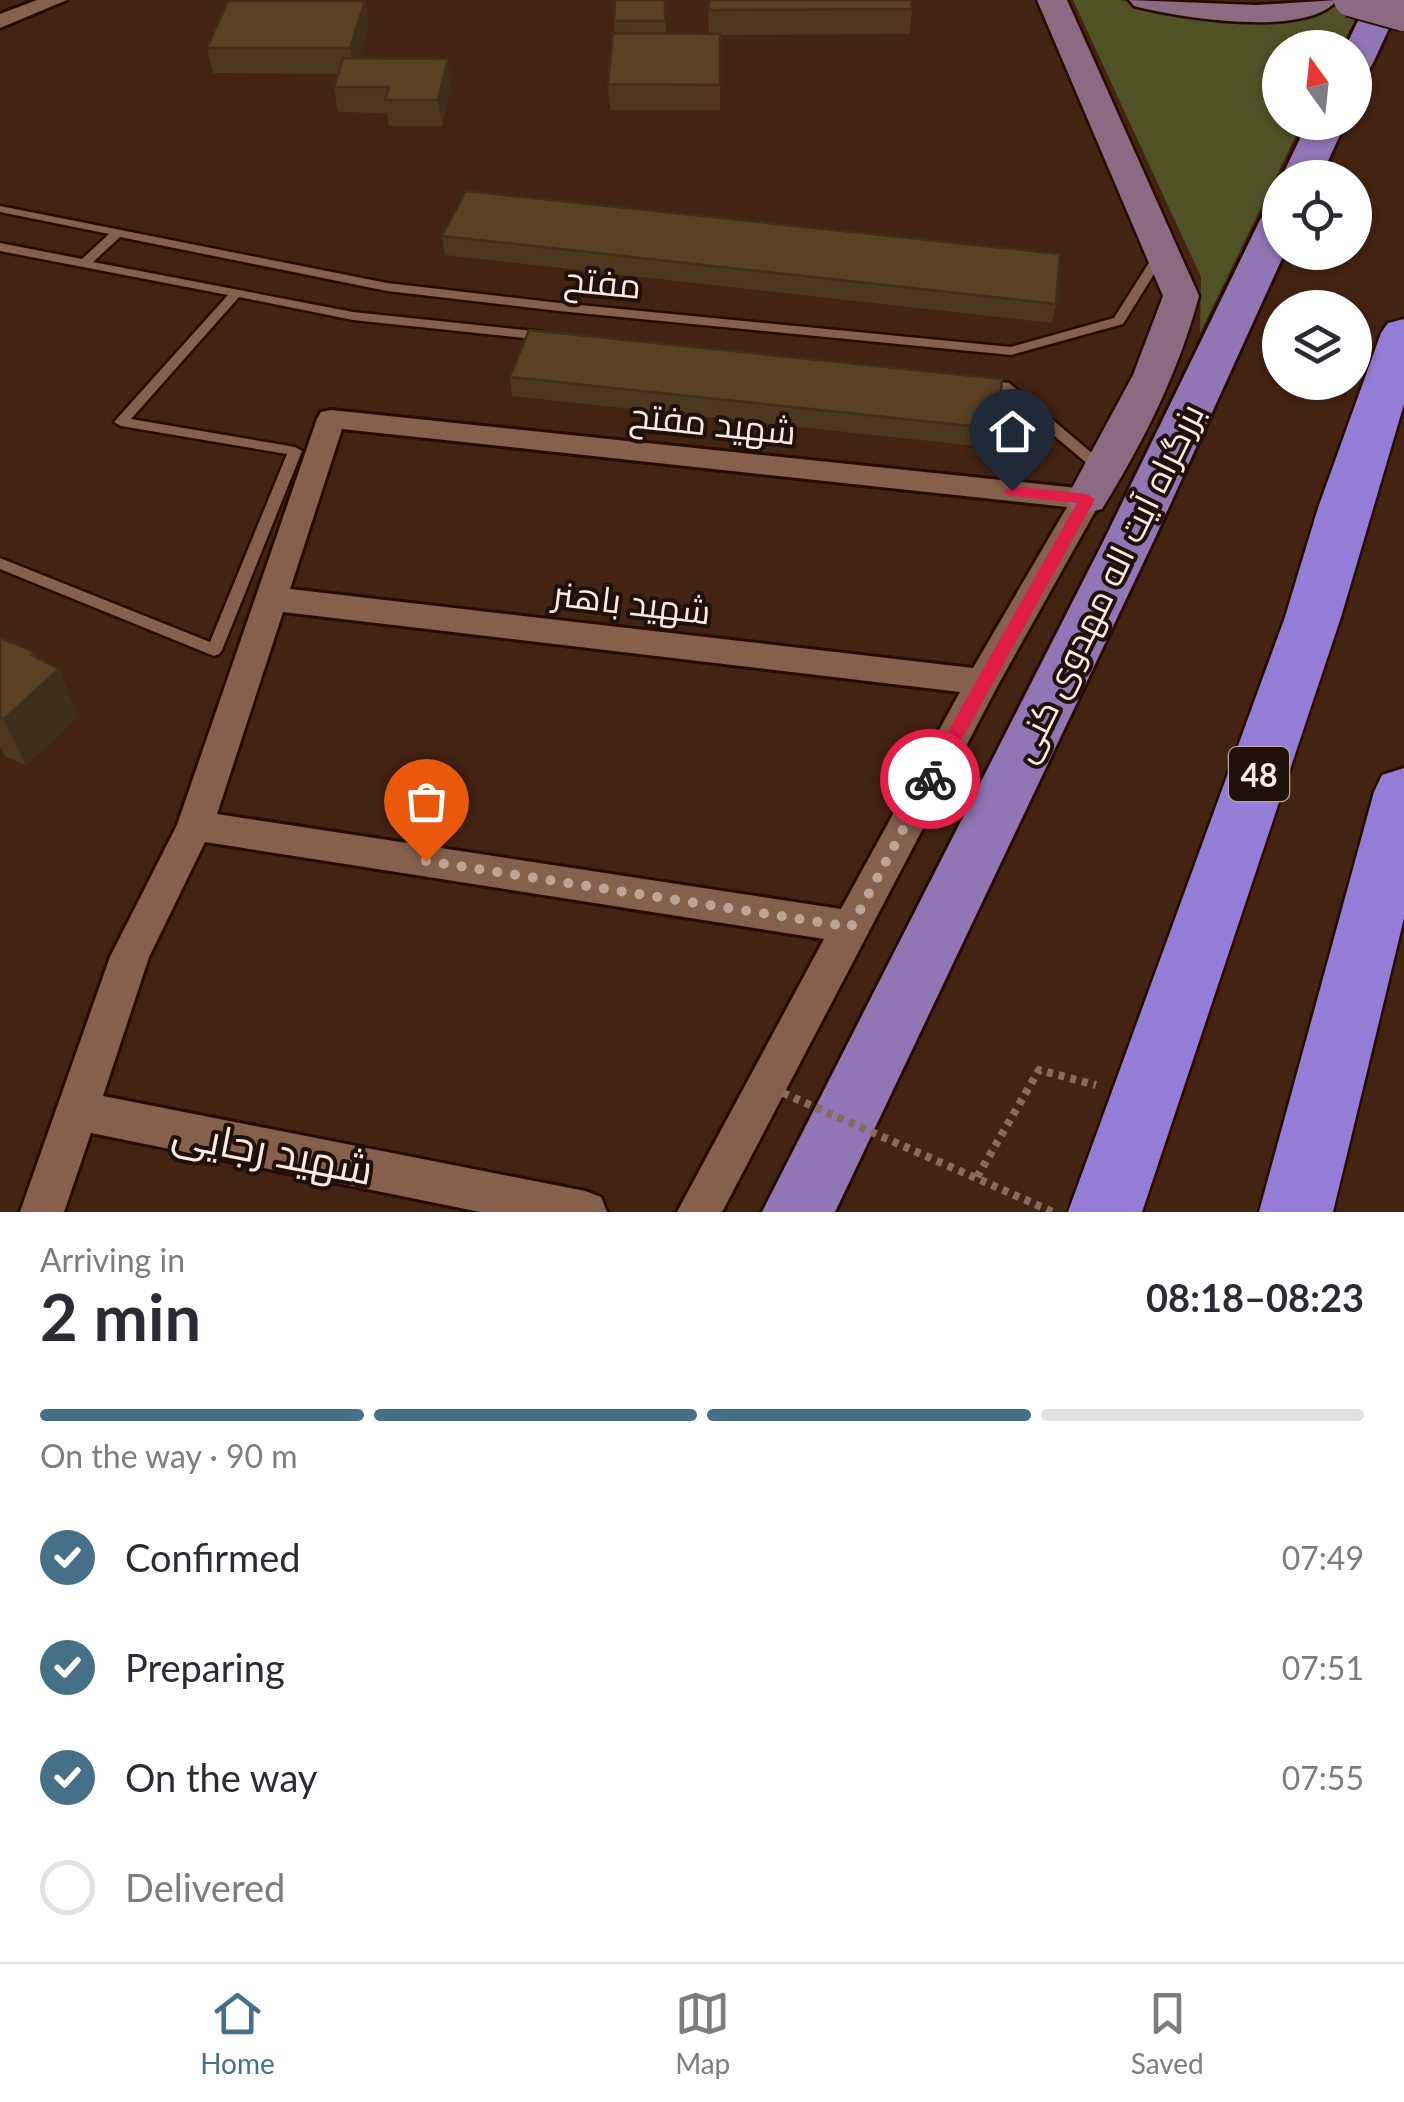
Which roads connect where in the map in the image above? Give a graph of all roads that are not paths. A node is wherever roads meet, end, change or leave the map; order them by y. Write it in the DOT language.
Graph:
graph roads {
  1 [pos="56,0"];
  2 [pos="1052,0"];
  3 [pos="1144,0"];
  4 [pos="1322,0"];
  5 [pos="1350,0"];
  6 [pos="1383,0"];
  7 [pos="1404,6"];
  8 [pos="1404,14"];
  9 [pos="0,22"];
  10 [pos="1370,30"];
  11 [pos="0,209"];
  12 [pos="117,233"];
  13 [pos="0,247"];
  14 [pos="1164,250"];
  15 [pos="1262,258"];
  16 [pos="84,264"];
  17 [pos="235,295"];
  18 [pos="1404,333"];
  19 [pos="550,337"];
  20 [pos="1204,380"];
  21 [pos="965,382"];
  22 [pos="1125,427"];
  23 [pos="1114,487"];
  24 [pos="0,563"];
  25 [pos="274,599"];
  26 [pos="982,682"];
  27 [pos="1404,792"];
  28 [pos="195,825"];
  29 [pos="851,927"];
  30 [pos="79,1111"];
  31 [pos="42,1212"];
  32 [pos="585,1212"];
  33 [pos="699,1212"];
  34 [pos="798,1212"];
  35 [pos="1105,1212"];
  36 [pos="1296,1212"];
  1 -- 9 [label="street"];
  2 -- 14 [label="main road"];
  3 -- 4 [label="main road"];
  5 -- 8 [label="main road, bridge"];
  6 -- 7 [label="main road"];
  6 -- 10 [label="main road"];
  11 -- 12 [label="lane, مفتح"];
  12 -- 14 [label="lane, مفتح"];
  12 -- 16 [label="lane"];
  13 -- 16 [label="lane, مفتح"];
  14 -- 22 [label="main road"];
  15 -- 20 [label="main road, بزرگراه آیت اله مهدوی کنی"];
  16 -- 17 [label="lane, مفتح"];
  17 -- 19 [label="lane, مفتح"];
  17 -- 24 [label="lane"];
  18 -- 35 [label="highway, 48"];
  20 -- 22 [label="main road"];
  20 -- 23 [label="main road, بزرگراه آیت اله مهدوی کنی"];
  21 -- 23 [label="lane"];
  22 -- 23 [label="main road"];
  23 -- 25 [label="street, شهید مفتح"];
  23 -- 26 [label="street"];
  23 -- 34 [label="main road, بزرگراه آیت اله مهدوی کنی"];
  25 -- 26 [label="street, شهید باهنر"];
  25 -- 28 [label="street"];
  26 -- 29 [label="street"];
  27 -- 36 [label="highway"];
  28 -- 29 [label="street"];
  28 -- 31 [label="street"];
  29 -- 33 [label="street"];
  30 -- 32 [label="street, شهید رجایی"];
}
